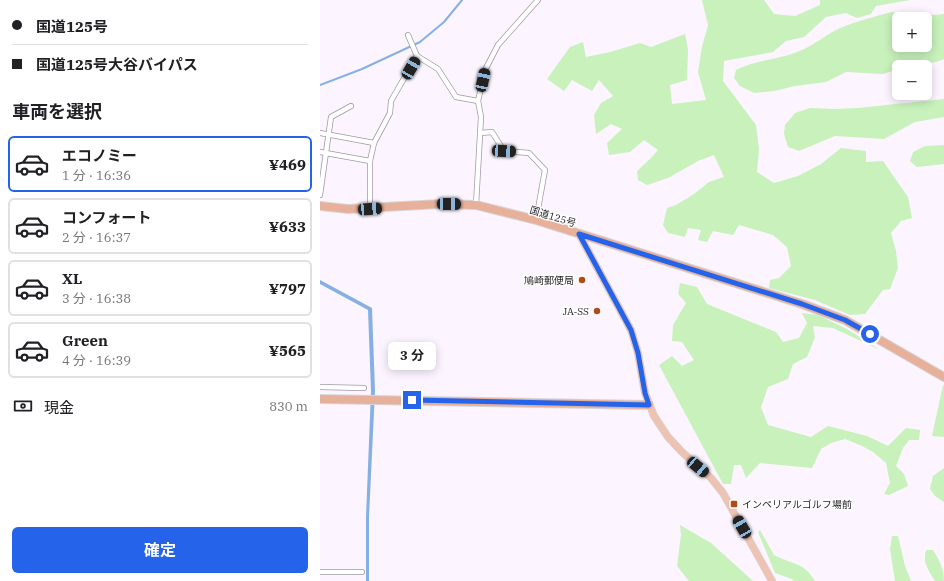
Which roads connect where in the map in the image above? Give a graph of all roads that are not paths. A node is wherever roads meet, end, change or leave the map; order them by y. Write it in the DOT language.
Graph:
graph roads {
  1 [pos="538,0"];
  2 [pos="408,35"];
  3 [pos="417,56"];
  4 [pos="478,101"];
  5 [pos="351,106"];
  6 [pos="320,133"];
  7 [pos="480,133"];
  8 [pos="329,134"];
  9 [pos="374,143"];
  10 [pos="320,152"];
  11 [pos="326,153"];
  12 [pos="370,161"];
  13 [pos="320,195"];
  14 [pos="476,205"];
  15 [pos="320,206"];
  16 [pos="370,209"];
  17 [pos="536,220"];
  18 [pos="579,234"];
  19 [pos="944,377"];
  20 [pos="320,387"];
  21 [pos="364,388"];
  22 [pos="320,399"];
  23 [pos="649,405"];
  24 [pos="320,572"];
  25 [pos="362,572"];
  26 [pos="772,581"];
  1 -- 4 [label="street"];
  2 -- 3 [label="street"];
  3 -- 4 [label="street"];
  3 -- 9 [label="street"];
  4 -- 7 [label="street"];
  5 -- 8 [label="street"];
  6 -- 8 [label="street"];
  7 -- 14 [label="street"];
  7 -- 17 [label="street"];
  8 -- 9 [label="street"];
  8 -- 11 [label="street"];
  9 -- 12 [label="street"];
  10 -- 11 [label="street"];
  11 -- 12 [label="street"];
  11 -- 13 [label="street"];
  12 -- 16 [label="street"];
  14 -- 16 [label="highway, 国道125号"];
  14 -- 17 [label="highway, 国道125号"];
  15 -- 16 [label="highway, 国道125号"];
  17 -- 18 [label="highway, 国道125号"];
  18 -- 19 [label="highway, 国道125号"];
  18 -- 23 [label="main road"];
  20 -- 21 [label="street"];
  22 -- 23 [label="highway"];
  23 -- 26 [label="main road"];
  24 -- 25 [label="street"];
}
